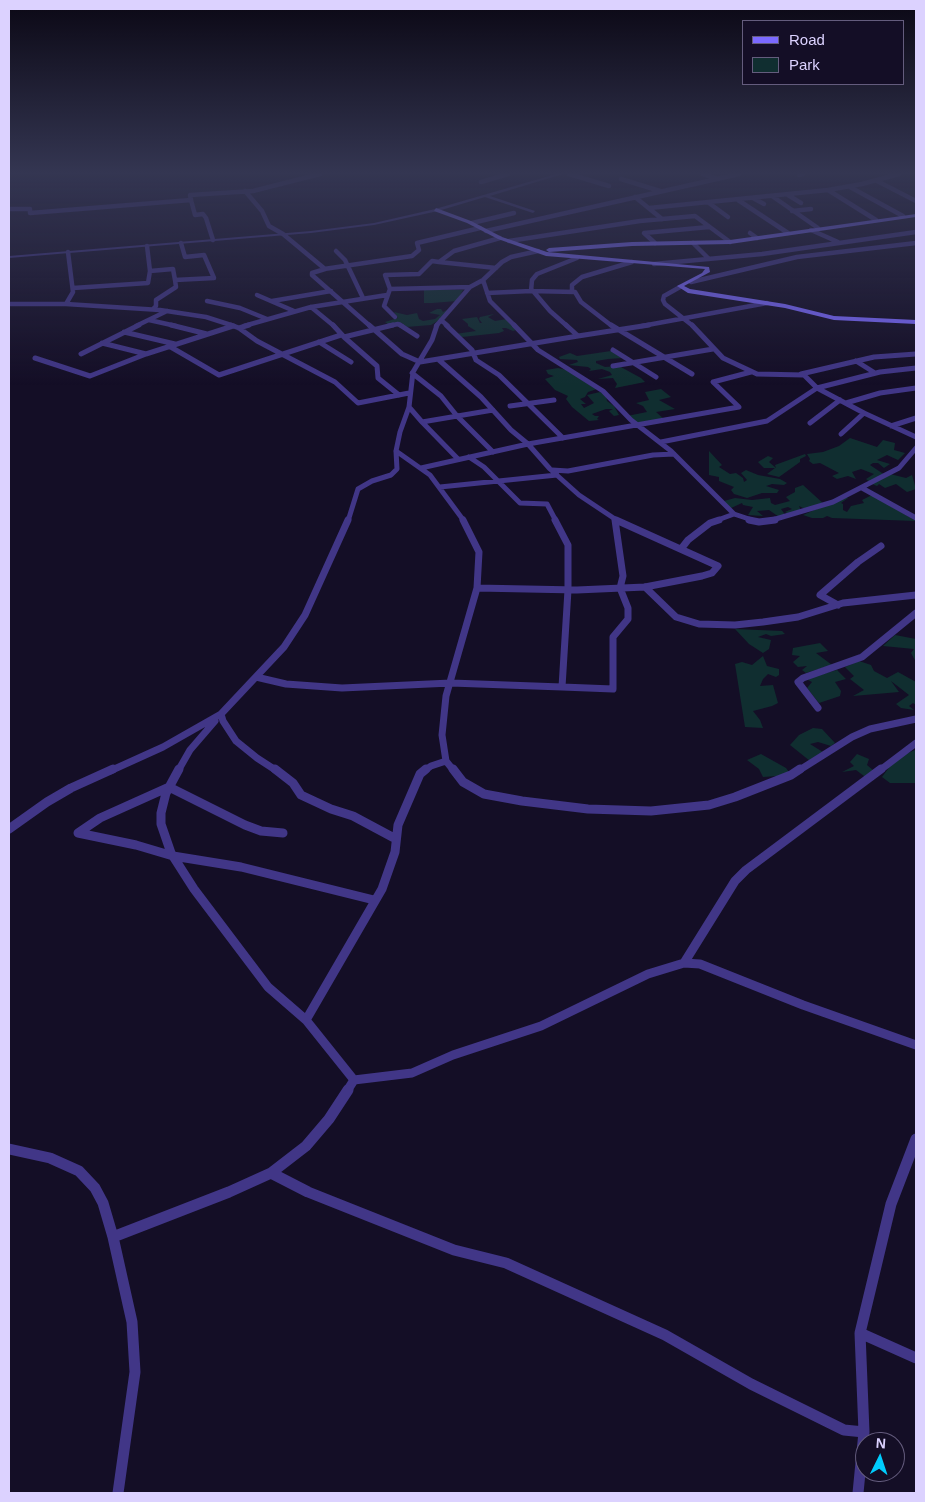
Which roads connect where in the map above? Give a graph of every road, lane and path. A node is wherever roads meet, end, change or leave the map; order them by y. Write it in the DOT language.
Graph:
graph roads {
  1 [pos="169,244"];
  2 [pos="181,244"];
  3 [pos="295,244"];
  4 [pos="417,244"];
  5 [pos="478,244"];
  6 [pos="518,244"];
  7 [pos="633,244"];
  8 [pos="694,244"];
  9 [pos="832,244"];
  10 [pos="906,244"];
  11 [pos="828,245"];
  12 [pos="147,246"];
  13 [pos="336,251"];
  14 [pos="538,251"];
  15 [pos="842,251"];
  16 [pos="68,252"];
  17 [pos="9,257"];
  18 [pos="577,258"];
  19 [pos="710,258"];
  20 [pos="381,261"];
  21 [pos="439,262"];
  22 [pos="632,262"];
  23 [pos="652,264"];
  24 [pos="347,266"];
  25 [pos="496,268"];
  26 [pos="324,269"];
  27 [pos="150,271"];
  28 [pos="385,275"];
  29 [pos="176,280"];
  30 [pos="483,280"];
  31 [pos="691,282"];
  32 [pos="470,287"];
  33 [pos="680,287"];
  34 [pos="73,288"];
  35 [pos="390,289"];
  36 [pos="532,291"];
  37 [pos="331,292"];
  38 [pos="572,292"];
  39 [pos="486,293"];
  40 [pos="258,295"];
  41 [pos="387,295"];
  42 [pos="363,298"];
  43 [pos="207,301"];
  44 [pos="272,301"];
  45 [pos="340,302"];
  46 [pos="766,303"];
  47 [pos="9,304"];
  48 [pos="66,304"];
  49 [pos="311,307"];
  50 [pos="154,309"];
  51 [pos="168,311"];
  52 [pos="294,311"];
  53 [pos="395,317"];
  54 [pos="681,318"];
  55 [pos="267,319"];
  56 [pos="149,320"];
  57 [pos="441,320"];
  58 [pos="916,322"];
  59 [pos="233,326"];
  60 [pos="239,328"];
  61 [pos="374,330"];
  62 [pos="618,331"];
  63 [pos="124,332"];
  64 [pos="207,334"];
  65 [pos="343,336"];
  66 [pos="417,336"];
  67 [pos="578,336"];
  68 [pos="319,342"];
  69 [pos="102,343"];
  70 [pos="176,344"];
  71 [pos="534,344"];
  72 [pos="169,346"];
  73 [pos="713,349"];
  74 [pos="612,350"];
  75 [pos="81,354"];
  76 [pos="146,354"];
  77 [pos="282,354"];
  78 [pos="473,354"];
  79 [pos="916,354"];
  80 [pos="665,357"];
  81 [pos="35,358"];
  82 [pos="439,360"];
  83 [pos="856,360"];
  84 [pos="351,362"];
  85 [pos="420,362"];
  86 [pos="633,362"];
  87 [pos="613,366"];
  88 [pos="916,368"];
  89 [pos="751,372"];
  90 [pos="412,373"];
  91 [pos="875,373"];
  92 [pos="692,374"];
  93 [pos="801,374"];
  94 [pos="656,377"];
  95 [pos="817,388"];
  96 [pos="916,388"];
  97 [pos="409,394"];
  98 [pos="399,395"];
  99 [pos="554,400"];
  100 [pos="843,402"];
  101 [pos="527,403"];
  102 [pos="510,406"];
  103 [pos="409,407"];
  104 [pos="493,410"];
  105 [pos="864,413"];
  106 [pos="457,416"];
  107 [pos="916,418"];
  108 [pos="422,422"];
  109 [pos="810,423"];
  110 [pos="637,424"];
  111 [pos="891,426"];
  112 [pos="841,434"];
  113 [pos="916,437"];
  114 [pos="563,438"];
  115 [pos="661,442"];
  116 [pos="528,444"];
  117 [pos="916,448"];
  118 [pos="396,451"];
  119 [pos="493,452"];
  120 [pos="674,454"];
  121 [pos="469,457"];
  122 [pos="458,459"];
  123 [pos="421,468"];
  124 [pos="550,469"];
  125 [pos="557,474"];
  126 [pos="499,481"];
  127 [pos="440,487"];
  128 [pos="862,488"];
  129 [pos="734,514"];
  130 [pos="916,518"];
  131 [pos="615,519"];
  132 [pos="881,546"];
  133 [pos="681,549"];
  134 [pos="645,587"];
  135 [pos="477,588"];
  136 [pos="620,588"];
  137 [pos="568,590"];
  138 [pos="916,595"];
  139 [pos="838,605"];
  140 [pos="916,613"];
  141 [pos="256,678"];
  142 [pos="451,683"];
  143 [pos="562,687"];
  144 [pos="818,708"];
  145 [pos="221,714"];
  146 [pos="916,719"];
  147 [pos="916,742"];
  148 [pos="446,761"];
  149 [pos="169,787"];
  150 [pos="9,829"];
  151 [pos="283,833"];
  152 [pos="396,839"];
  153 [pos="173,856"];
  154 [pos="374,900"];
  155 [pos="684,963"];
  156 [pos="306,1020"];
  157 [pos="916,1045"];
  158 [pos="354,1080"];
  159 [pos="916,1139"];
  160 [pos="9,1149"];
  161 [pos="271,1173"];
  162 [pos="113,1237"];
  163 [pos="860,1333"];
  164 [pos="916,1358"];
  165 [pos="864,1432"];
  166 [pos="118,1493"];
  1 -- 12 [label="street"];
  2 -- 29 [label="street"];
  3 -- 26 [label="street"];
  4 -- 20 [label="street"];
  5 -- 21 [label="street"];
  6 -- 14 [label="main road"];
  7 -- 14 [label="main road"];
  8 -- 19 [label="street"];
  9 -- 11 [label="street"];
  10 -- 15 [label="street"];
  11 -- 15 [label="street"];
  11 -- 19 [label="street"];
  12 -- 16 [label="street"];
  12 -- 27 [label="street"];
  13 -- 24 [label="street"];
  14 -- 18 [label="main road"];
  14 -- 25 [label="street"];
  15 -- 31 [label="street"];
  16 -- 17 [label="street"];
  16 -- 34 [label="street"];
  18 -- 22 [label="main road"];
  18 -- 36 [label="street"];
  19 -- 23 [label="street"];
  20 -- 24 [label="street"];
  20 -- 28 [label="street"];
  21 -- 25 [label="street"];
  21 -- 28 [label="street"];
  22 -- 23 [label="main road"];
  22 -- 38 [label="street"];
  23 -- 31 [label="main road"];
  24 -- 26 [label="street"];
  24 -- 42 [label="street"];
  25 -- 30 [label="street"];
  26 -- 37 [label="street"];
  27 -- 29 [label="street"];
  27 -- 34 [label="street"];
  28 -- 35 [label="street"];
  29 -- 50 [label="street"];
  30 -- 32 [label="street"];
  30 -- 39 [label="street"];
  31 -- 33 [label="main road"];
  32 -- 35 [label="street"];
  32 -- 57 [label="street"];
  33 -- 46 [label="main road"];
  33 -- 54 [label="street"];
  34 -- 48 [label="street"];
  35 -- 41 [label="street"];
  36 -- 38 [label="street"];
  36 -- 39 [label="street"];
  36 -- 67 [label="street"];
  37 -- 44 [label="street"];
  37 -- 45 [label="street"];
  38 -- 62 [label="street"];
  39 -- 71 [label="street"];
  40 -- 44 [label="street"];
  41 -- 42 [label="street"];
  41 -- 53 [label="street"];
  42 -- 45 [label="street"];
  43 -- 55 [label="street"];
  44 -- 52 [label="street"];
  45 -- 49 [label="street"];
  45 -- 61 [label="street"];
  46 -- 54 [label="street"];
  46 -- 58 [label="main road"];
  47 -- 48 [label="street"];
  48 -- 50 [label="street"];
  49 -- 52 [label="street"];
  49 -- 65 [label="street"];
  50 -- 51 [label="street"];
  51 -- 56 [label="street"];
  51 -- 59 [label="street"];
  52 -- 55 [label="street"];
  54 -- 62 [label="street"];
  54 -- 73 [label="street"];
  55 -- 60 [label="street"];
  56 -- 63 [label="street"];
  56 -- 64 [label="street"];
  57 -- 78 [label="street"];
  57 -- 85 [label="street"];
  59 -- 60 [label="street"];
  59 -- 64 [label="street"];
  60 -- 77 [label="street"];
  61 -- 65 [label="street"];
  61 -- 66 [label="street"];
  61 -- 85 [label="street"];
  62 -- 67 [label="street"];
  62 -- 80 [label="street"];
  63 -- 69 [label="street"];
  63 -- 70 [label="street"];
  64 -- 70 [label="street"];
  65 -- 68 [label="street"];
  65 -- 98 [label="street"];
  67 -- 71 [label="street"];
  68 -- 77 [label="street"];
  68 -- 84 [label="street"];
  69 -- 75 [label="street"];
  69 -- 76 [label="street"];
  70 -- 72 [label="street"];
  71 -- 78 [label="street"];
  71 -- 110 [label="street"];
  72 -- 76 [label="street"];
  72 -- 77 [label="street"];
  73 -- 80 [label="street"];
  73 -- 89 [label="street"];
  74 -- 86 [label="street"];
  76 -- 81 [label="street"];
  77 -- 98 [label="street"];
  78 -- 82 [label="street"];
  78 -- 101 [label="street"];
  79 -- 83 [label="street"];
  80 -- 86 [label="street"];
  80 -- 92 [label="street"];
  82 -- 85 [label="street"];
  82 -- 104 [label="street"];
  83 -- 91 [label="street"];
  83 -- 93 [label="street"];
  85 -- 90 [label="street"];
  86 -- 87 [label="street"];
  86 -- 94 [label="street"];
  88 -- 91 [label="street"];
  89 -- 93 [label="street"];
  89 -- 110 [label="street"];
  90 -- 97 [label="street"];
  90 -- 106 [label="street"];
  91 -- 95 [label="street"];
  93 -- 95 [label="street"];
  95 -- 100 [label="street"];
  95 -- 115 [label="street"];
  96 -- 100 [label="street"];
  97 -- 98 [label="street"];
  97 -- 103 [label="street"];
  99 -- 101 [label="street"];
  100 -- 105 [label="street"];
  100 -- 109 [label="street"];
  101 -- 102 [label="street"];
  101 -- 114 [label="street"];
  103 -- 108 [label="street"];
  103 -- 118 [label="street"];
  104 -- 106 [label="street"];
  104 -- 116 [label="street"];
  105 -- 111 [label="street"];
  105 -- 112 [label="street"];
  106 -- 108 [label="street"];
  106 -- 119 [label="street"];
  107 -- 111 [label="street"];
  108 -- 122 [label="street"];
  110 -- 114 [label="street"];
  110 -- 115 [label="street"];
  111 -- 113 [label="street"];
  114 -- 116 [label="street"];
  115 -- 120 [label="street"];
  116 -- 119 [label="street"];
  116 -- 124 [label="street"];
  117 -- 128 [label="street"];
  118 -- 123 [label="street"];
  118 -- 141 [label="street"];
  119 -- 121 [label="street"];
  120 -- 124 [label="street"];
  120 -- 129 [label="street"];
  121 -- 122 [label="street"];
  121 -- 126 [label="street"];
  122 -- 123 [label="street"];
  123 -- 127 [label="street"];
  124 -- 125 [label="street"];
  125 -- 126 [label="street"];
  125 -- 131 [label="street"];
  126 -- 127 [label="street"];
  126 -- 137 [label="street"];
  127 -- 135 [label="street"];
  128 -- 129 [label="street"];
  128 -- 130 [label="street"];
  129 -- 133 [label="street"];
  131 -- 133 [label="street"];
  131 -- 136 [label="street"];
  132 -- 139 [label="street"];
  133 -- 134 [label="street"];
  134 -- 136 [label="street"];
  134 -- 139 [label="street"];
  135 -- 137 [label="street"];
  135 -- 142 [label="street"];
  136 -- 137 [label="street"];
  136 -- 143 [label="street"];
  137 -- 143 [label="street"];
  138 -- 139 [label="street"];
  140 -- 144 [label="street"];
  141 -- 142 [label="street"];
  141 -- 145 [label="street"];
  142 -- 143 [label="street"];
  142 -- 148 [label="street"];
  145 -- 149 [label="street"];
  145 -- 150 [label="street"];
  145 -- 152 [label="street"];
  146 -- 148 [label="street"];
  147 -- 155 [label="street"];
  148 -- 152 [label="street"];
  149 -- 151 [label="street"];
  149 -- 153 [label="street"];
  149 -- 153 [label="street"];
  152 -- 154 [label="street"];
  153 -- 154 [label="street"];
  153 -- 156 [label="street"];
  154 -- 156 [label="street"];
  155 -- 157 [label="street"];
  155 -- 158 [label="street"];
  156 -- 158 [label="street"];
  158 -- 161 [label="street"];
  159 -- 163 [label="street"];
  160 -- 162 [label="street"];
  161 -- 162 [label="street"];
  161 -- 165 [label="street"];
  162 -- 166 [label="street"];
  163 -- 164 [label="street"];
  163 -- 165 [label="street"];
}
